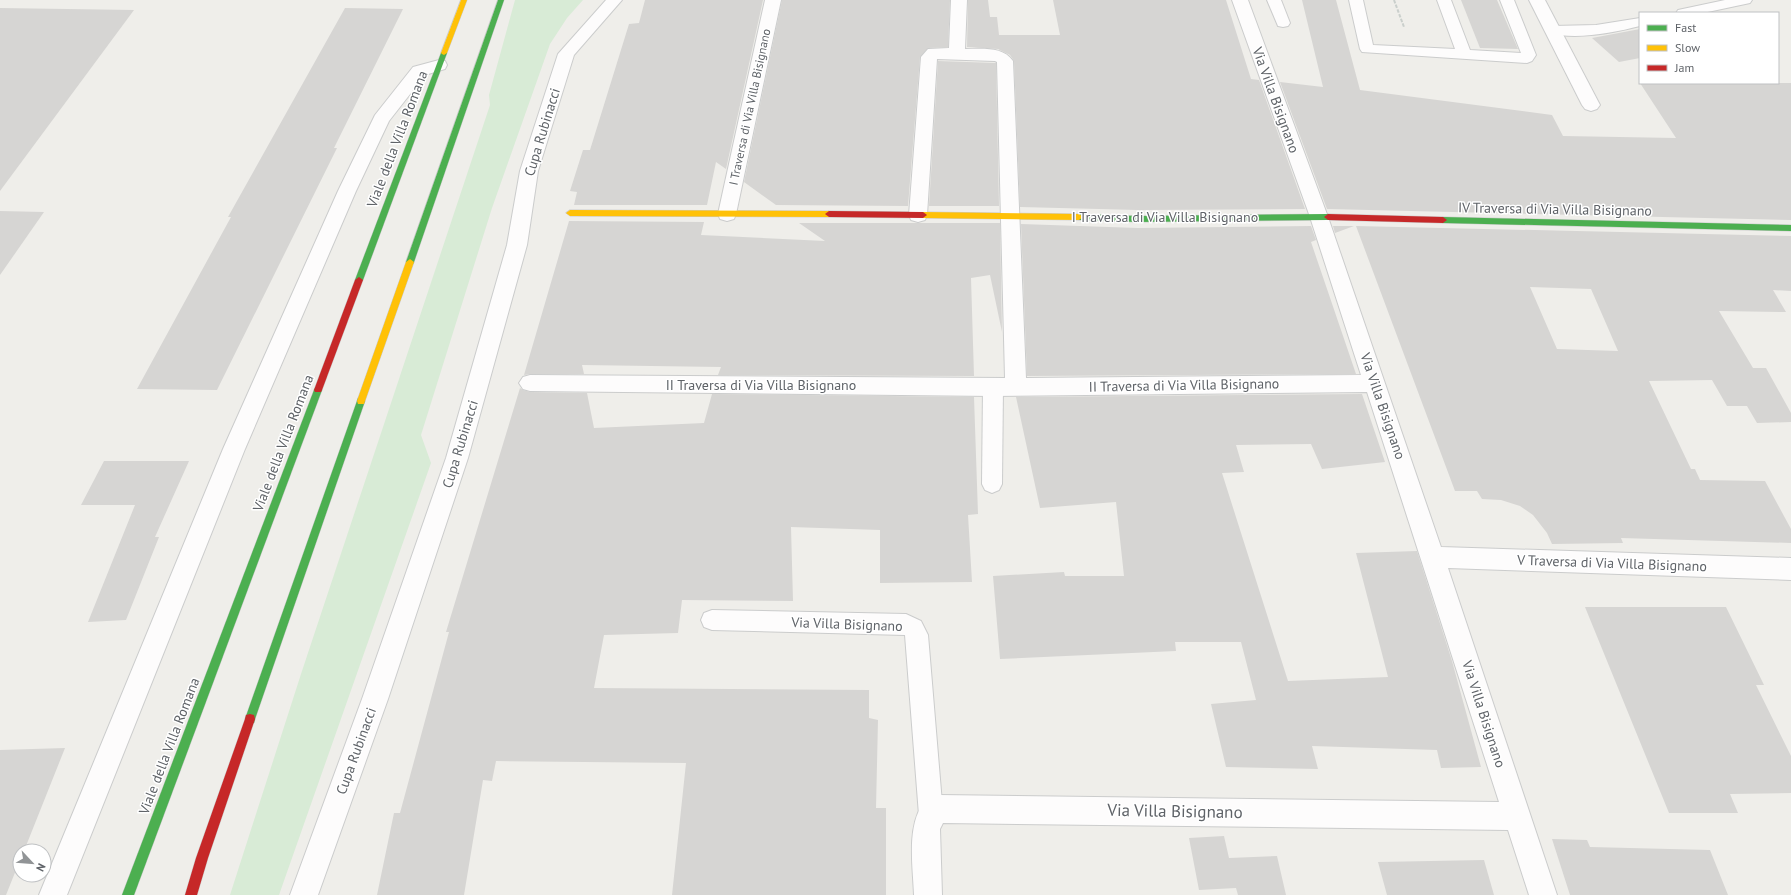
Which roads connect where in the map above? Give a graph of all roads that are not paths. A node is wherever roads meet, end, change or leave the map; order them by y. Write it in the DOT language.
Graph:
graph roads {
  1 [pos="464,0"];
  2 [pos="501,0"];
  3 [pos="614,0"];
  4 [pos="773,0"];
  5 [pos="959,0"];
  6 [pos="1240,0"];
  7 [pos="1274,0"];
  8 [pos="1356,0"];
  9 [pos="1444,0"];
  10 [pos="1507,0"];
  11 [pos="1538,0"];
  12 [pos="1745,0"];
  13 [pos="1689,12"];
  14 [pos="1639,22"];
  15 [pos="1284,23"];
  16 [pos="1553,30"];
  17 [pos="957,53"];
  18 [pos="1464,55"];
  19 [pos="439,65"];
  20 [pos="1591,105"];
  21 [pos="570,213"];
  22 [pos="726,214"];
  23 [pos="918,215"];
  24 [pos="1011,215"];
  25 [pos="1319,217"];
  26 [pos="1791,228"];
  27 [pos="530,383"];
  28 [pos="1375,383"];
  29 [pos="1016,386"];
  30 [pos="993,387"];
  31 [pos="992,484"];
  32 [pos="1433,557"];
  33 [pos="1791,569"];
  34 [pos="712,620"];
  35 [pos="931,815"];
  36 [pos="1517,816"];
  37 [pos="53,895"];
  38 [pos="128,895"];
  39 [pos="191,895"];
  40 [pos="304,895"];
  41 [pos="928,895"];
  42 [pos="1543,895"];
  1 -- 19 [label="main road, Viale della Villa Romana"];
  2 -- 39 [label="main road"];
  3 -- 40 [label="street, Cupa Rubinacci"];
  4 -- 22 [label="street, I Traversa di Via Villa Bisignano"];
  5 -- 17 [label="street"];
  6 -- 25 [label="street, Via Villa Bisignano"];
  7 -- 15 [label="lane"];
  8 -- 18 [label="lane"];
  9 -- 18 [label="lane"];
  10 -- 18 [label="lane"];
  11 -- 16 [label="street"];
  12 -- 13 [label="lane"];
  14 -- 16 [label="lane"];
  16 -- 20 [label="street"];
  17 -- 23 [label="street"];
  17 -- 24 [label="street"];
  19 -- 37 [label="street"];
  19 -- 38 [label="main road, Viale della Villa Romana"];
  21 -- 22 [label="main road, I Traversa di Via Villa Bisignano"];
  22 -- 23 [label="main road, I Traversa di Via Villa Bisignano"];
  23 -- 24 [label="main road, I Traversa di Via Villa Bisignano"];
  24 -- 25 [label="main road, I Traversa di Via Villa Bisignano"];
  24 -- 29 [label="street"];
  25 -- 26 [label="main road, IV Traversa di Via Villa Bisignano"];
  25 -- 28 [label="street, Via Villa Bisignano"];
  27 -- 30 [label="street, II Traversa di Via Villa Bisignano"];
  28 -- 29 [label="street, II Traversa di Via Villa Bisignano"];
  28 -- 32 [label="street, Via Villa Bisignano"];
  29 -- 30 [label="street, II Traversa di Via Villa Bisignano"];
  30 -- 31 [label="lane"];
  32 -- 33 [label="street, V Traversa di Via Villa Bisignano"];
  32 -- 36 [label="street, Via Villa Bisignano"];
  34 -- 35 [label="lane, Via Villa Bisignano"];
  35 -- 36 [label="street, Via Villa Bisignano"];
  35 -- 41 [label="street, Via Villa Bisignano"];
  36 -- 42 [label="street, Via Villa Bisignano"];
}
